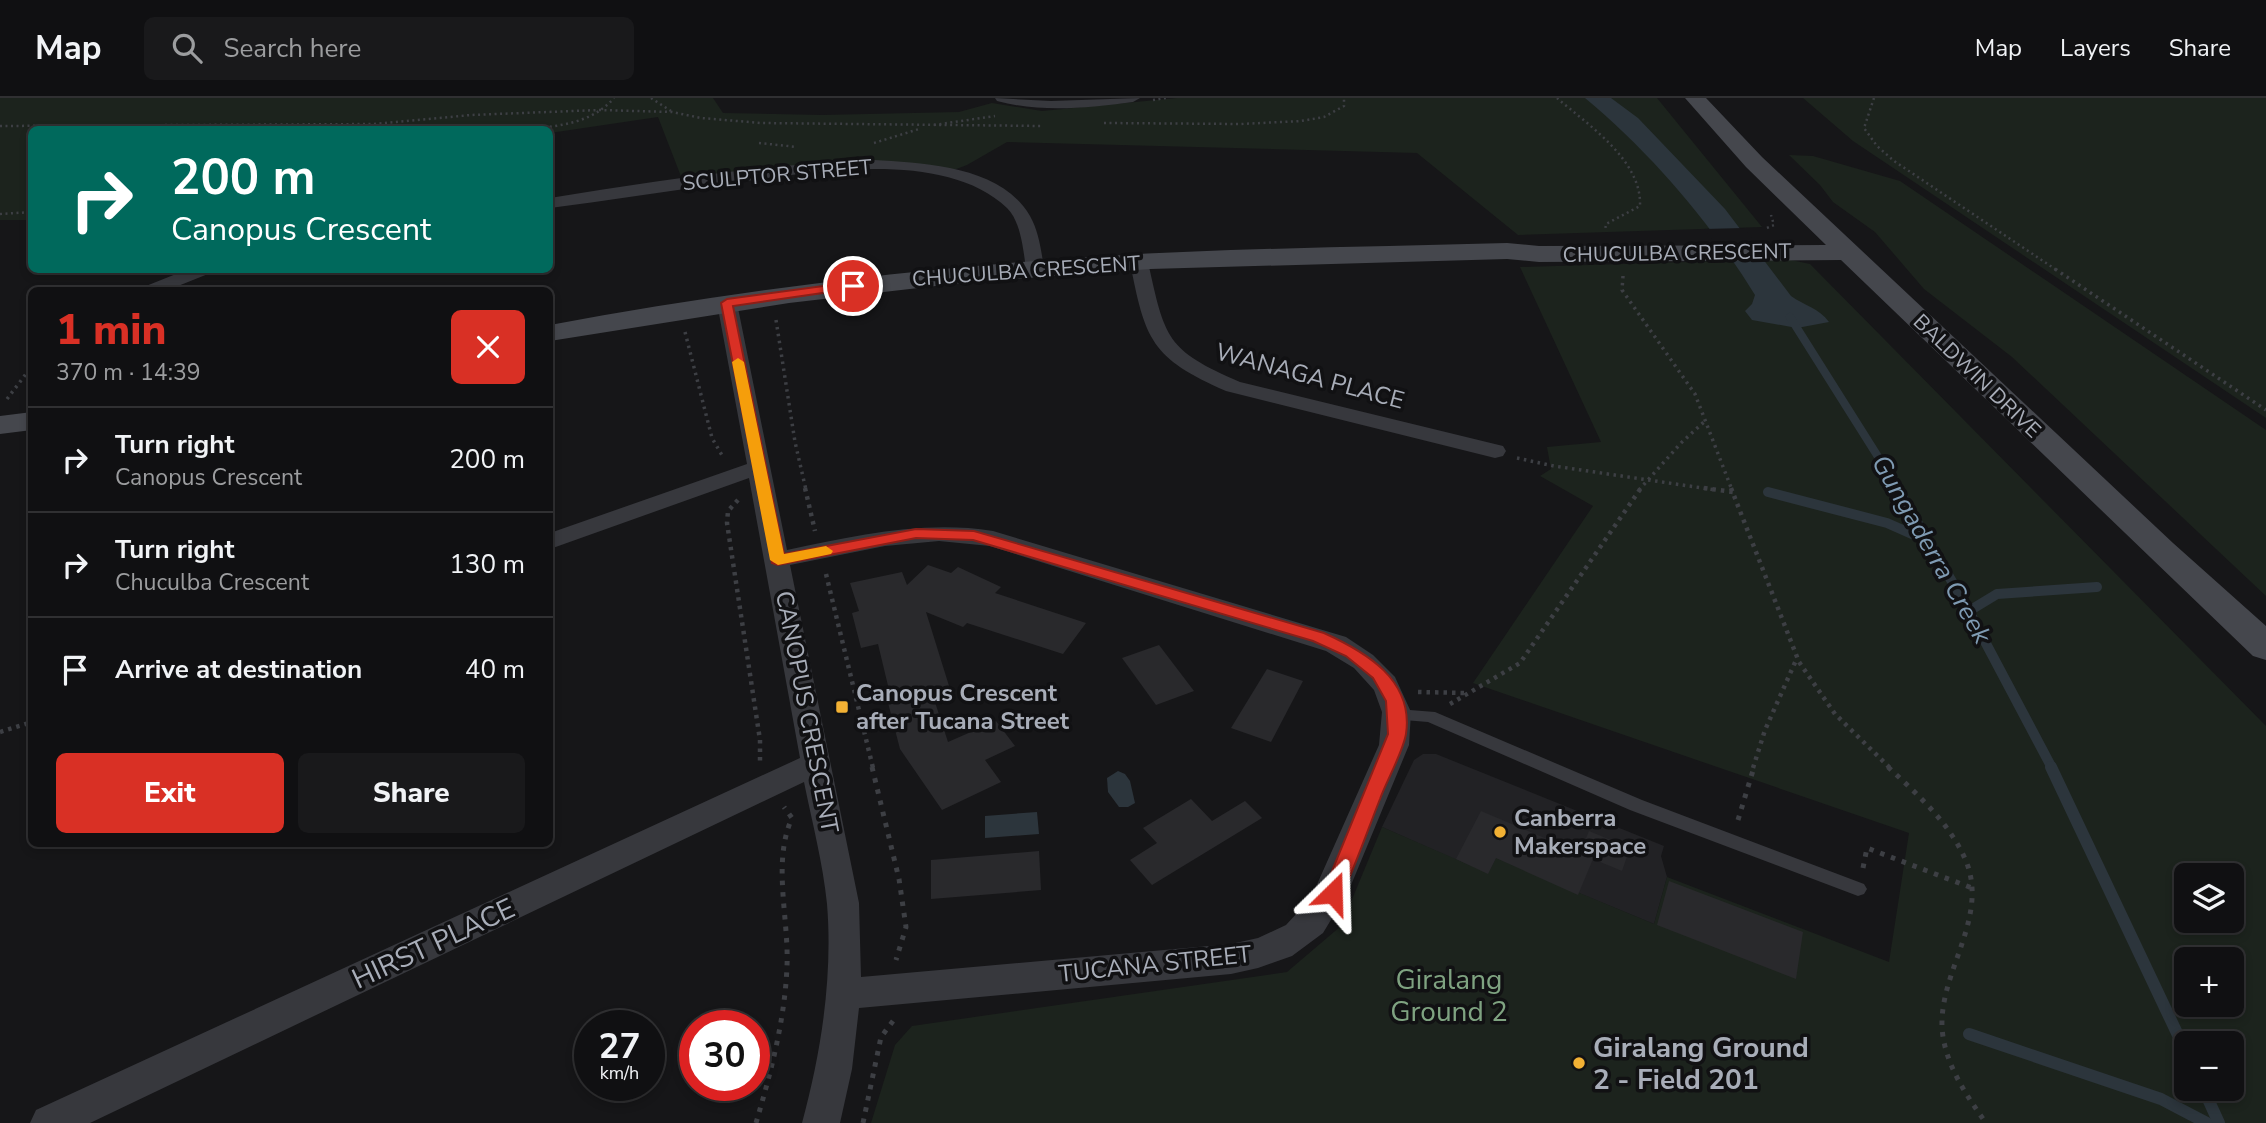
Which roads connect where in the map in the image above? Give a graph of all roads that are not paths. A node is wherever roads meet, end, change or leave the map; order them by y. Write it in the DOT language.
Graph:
graph roads {
  1 [pos="1002,98"];
  2 [pos="1133,98"];
  3 [pos="1695,98"];
  4 [pos="553,203"];
  5 [pos="1837,242"];
  6 [pos="1139,262"];
  7 [pos="1035,268"];
  8 [pos="194,273"];
  9 [pos="160,287"];
  10 [pos="727,303"];
  11 [pos="553,332"];
  12 [pos="1495,451"];
  13 [pos="747,471"];
  14 [pos="553,540"];
  15 [pos="778,560"];
  16 [pos="2266,647"];
  17 [pos="1394,703"];
  18 [pos="817,763"];
  19 [pos="1858,889"];
  20 [pos="844,994"];
  21 [pos="48,1123"];
  22 [pos="821,1123"];
  1 -- 2 [label="street"];
  3 -- 5 [label="street, BALDWIN DRIVE"];
  4 -- 7 [label="street, SCULPTOR STREET"];
  5 -- 6 [label="street, CHUCULBA CRESCENT"];
  5 -- 16 [label="street, BALDWIN DRIVE"];
  6 -- 7 [label="street, CHUCULBA CRESCENT"];
  6 -- 12 [label="street, WANAGA PLACE"];
  7 -- 10 [label="street, CHUCULBA CRESCENT"];
  8 -- 9 [label="street"];
  10 -- 11 [label="street, CHUCULBA CRESCENT"];
  10 -- 13 [label="street, CANOPUS CRESCENT"];
  13 -- 14 [label="street"];
  13 -- 15 [label="street, CANOPUS CRESCENT"];
  15 -- 17 [label="street"];
  15 -- 18 [label="street, CANOPUS CRESCENT"];
  17 -- 19 [label="lane"];
  17 -- 20 [label="street, TUCANA STREET"];
  18 -- 20 [label="street, CANOPUS CRESCENT"];
  18 -- 21 [label="street, HIRST PLACE"];
  20 -- 22 [label="street, CANOPUS CRESCENT"];
}
